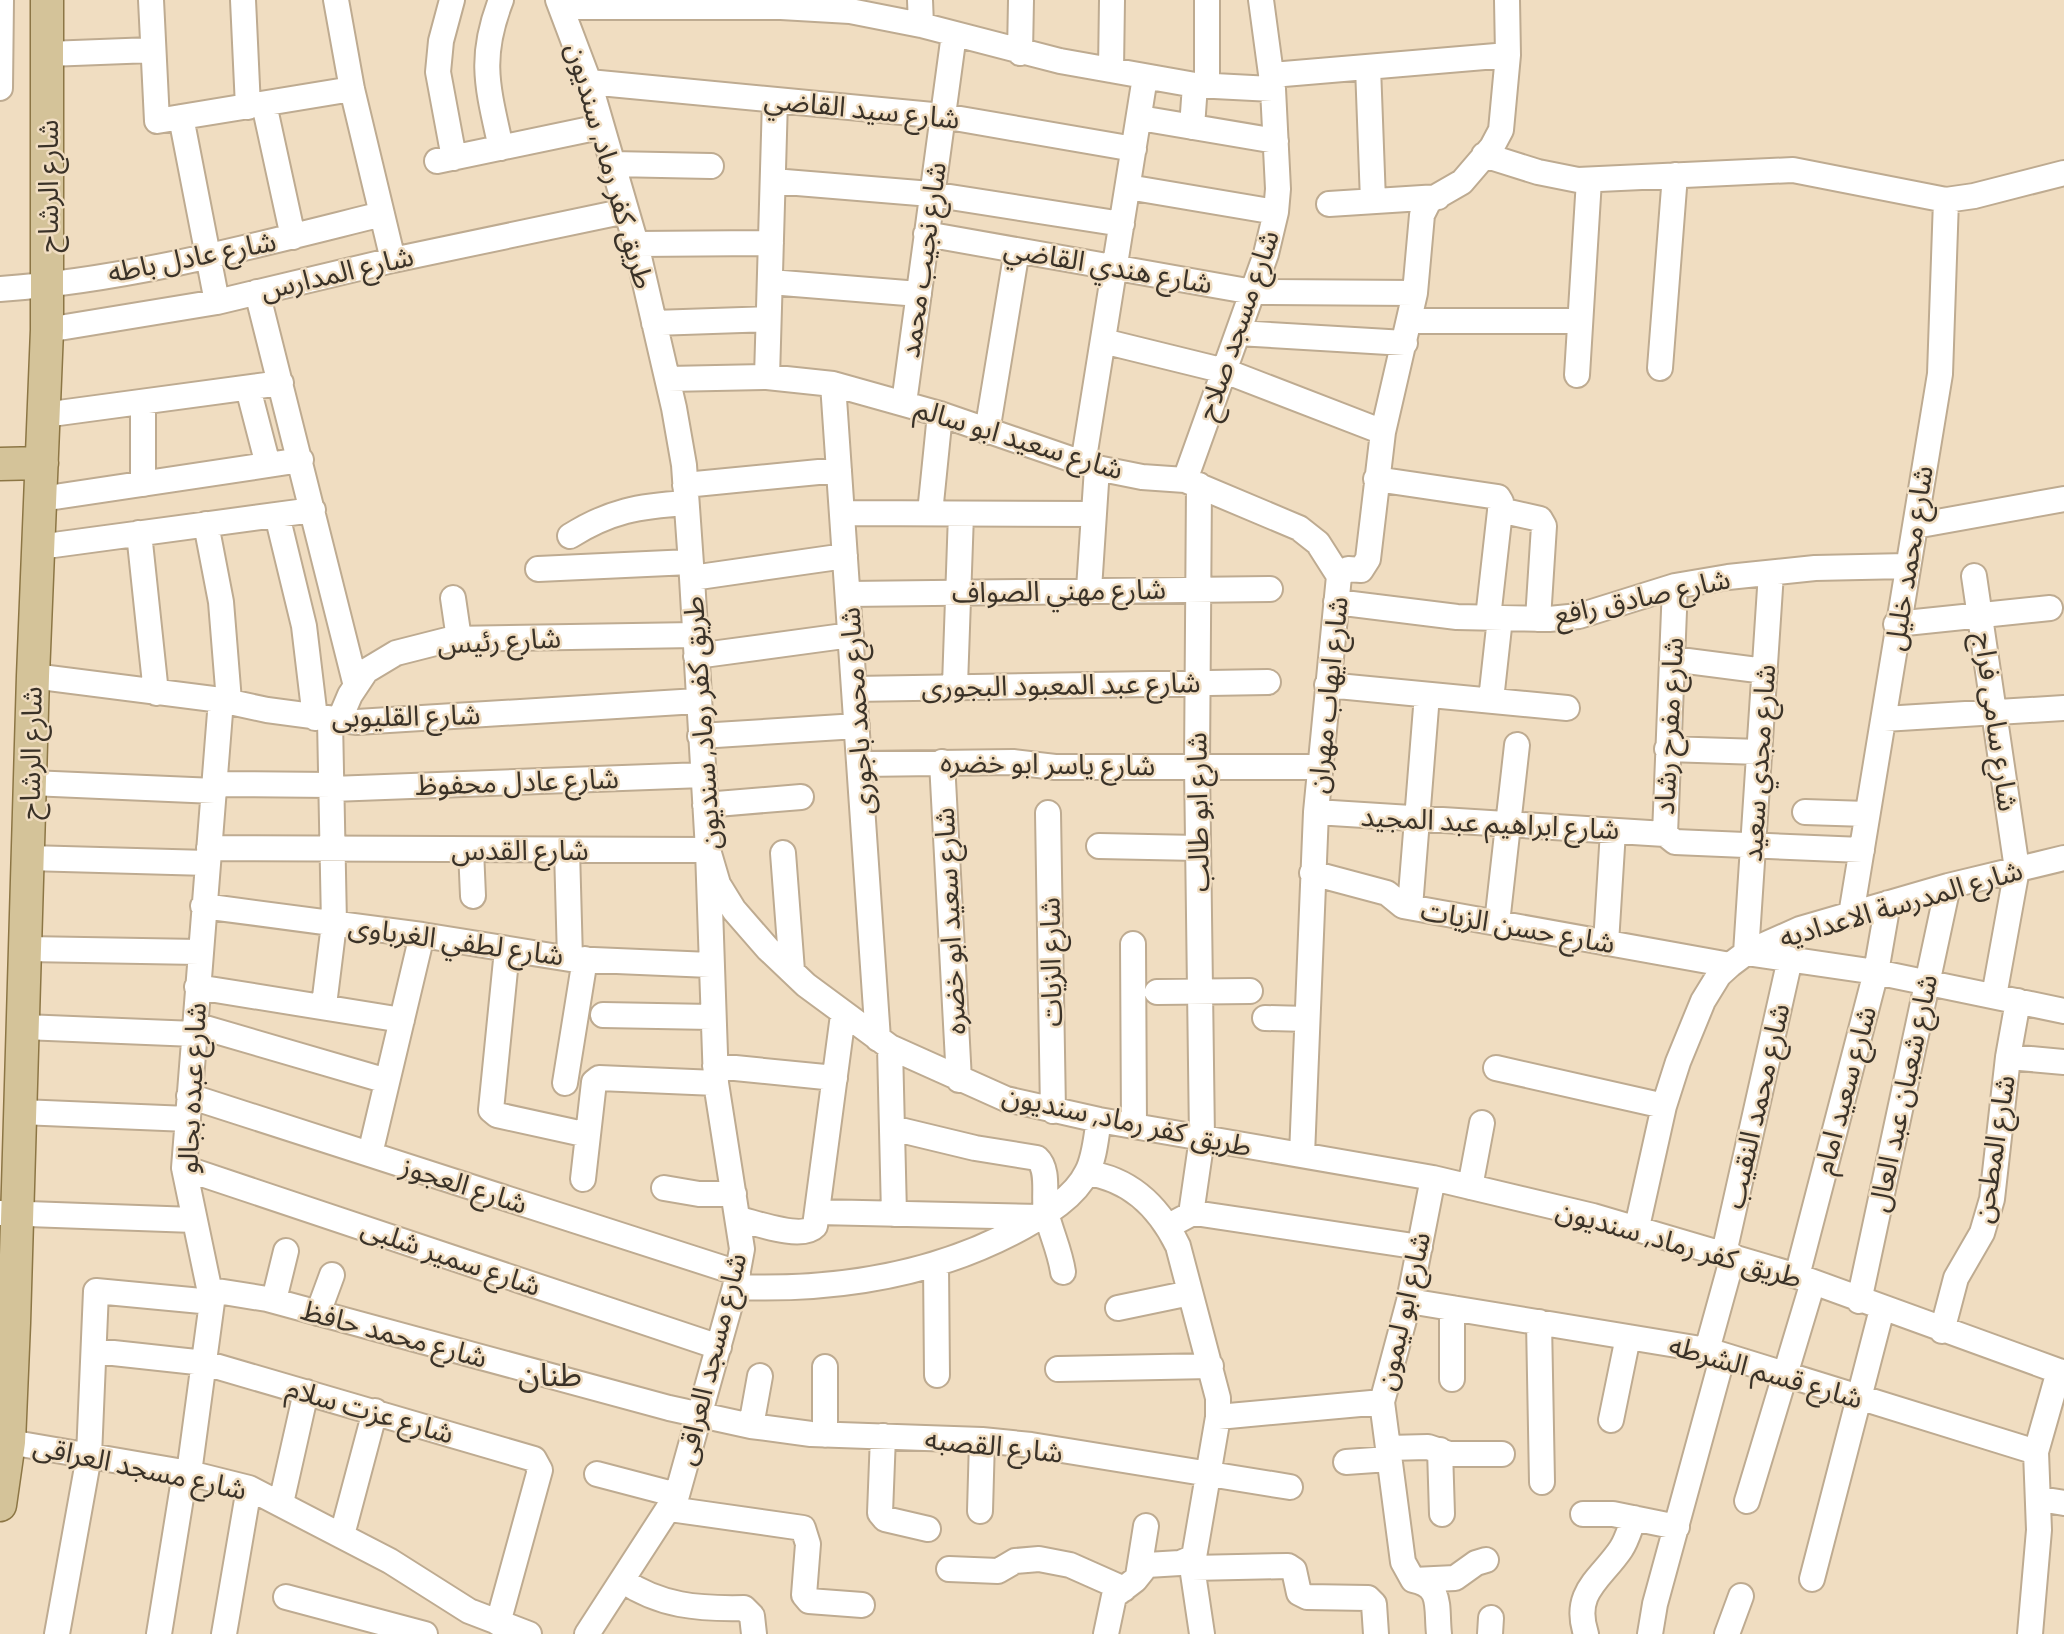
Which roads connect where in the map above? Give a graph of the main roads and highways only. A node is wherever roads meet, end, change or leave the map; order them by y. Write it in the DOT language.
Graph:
graph roads {
  1 [pos="47,0"];
  2 [pos="42,463"];
  3 [pos="0,464"];
  4 [pos="9,1213"];
  5 [pos="0,1505"];
  1 -- 2 [label="main road, شارع الرشاح"];
  2 -- 3 [label="main road"];
  2 -- 4 [label="main road, شارع الرشاح"];
  4 -- 5 [label="main road, شارع الرشاح"];
}
